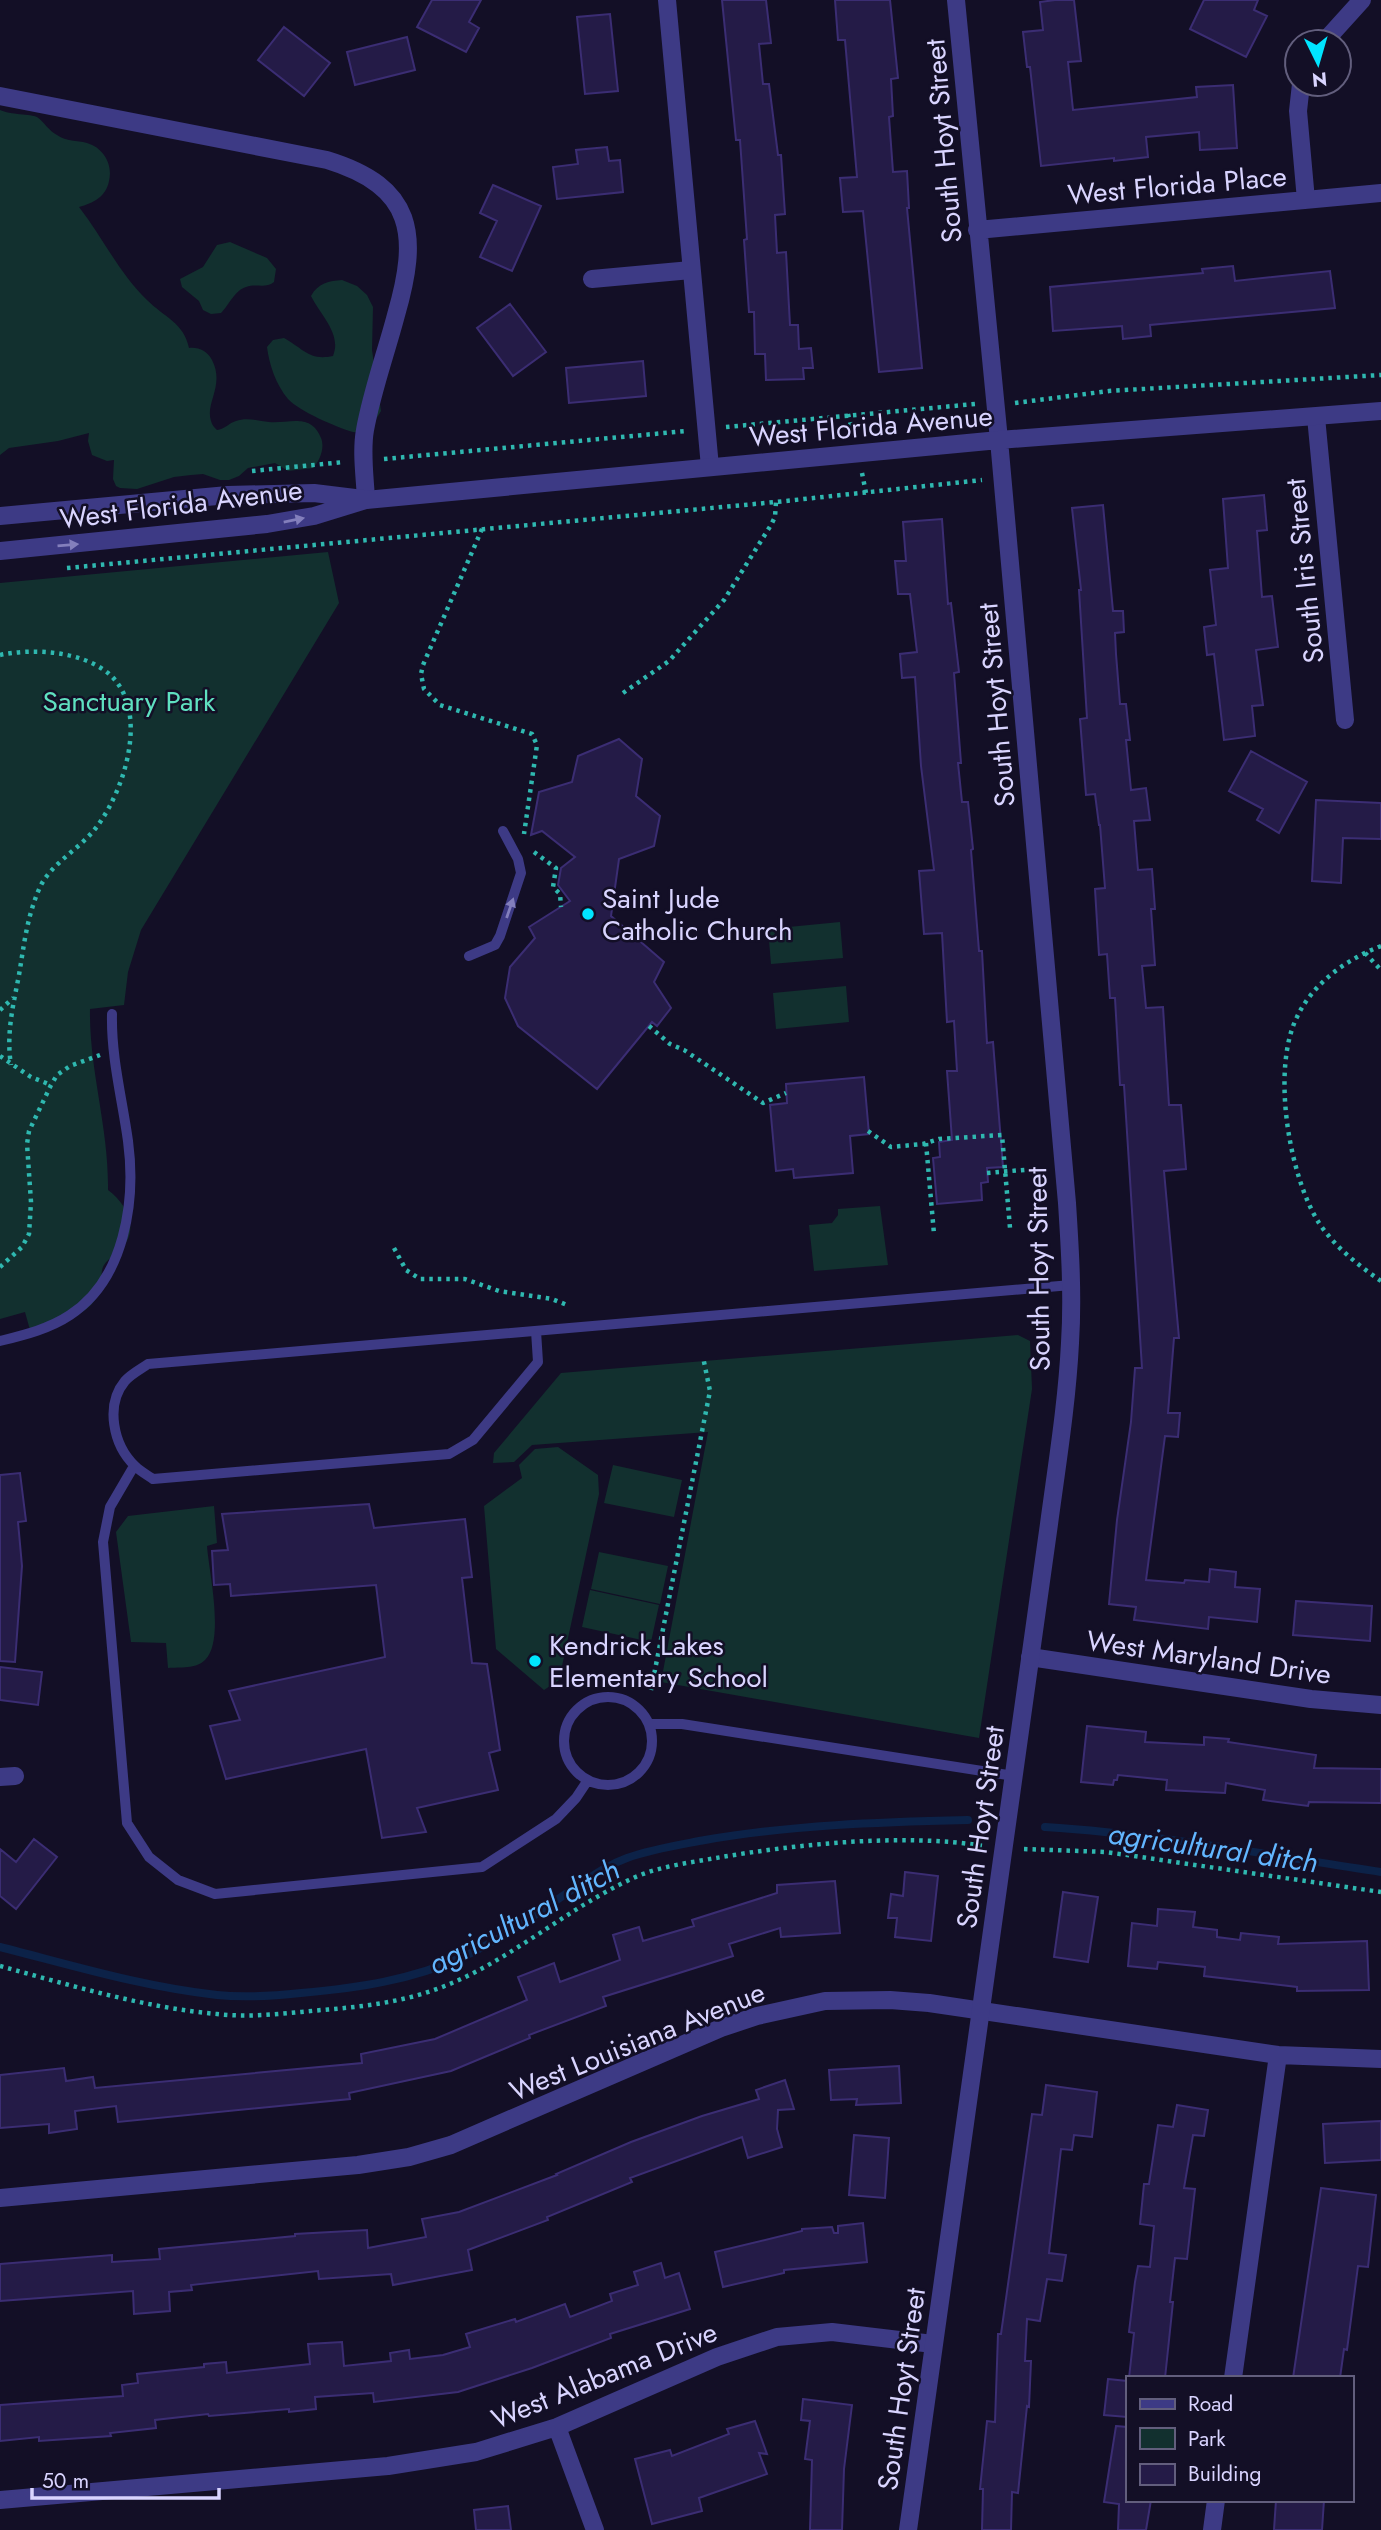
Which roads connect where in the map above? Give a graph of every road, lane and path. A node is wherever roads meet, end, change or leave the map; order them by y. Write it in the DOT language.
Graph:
graph roads {
  1 [pos="667,0"];
  2 [pos="956,0"];
  3 [pos="1362,0"];
  4 [pos="1337,28"];
  5 [pos="0,96"];
  6 [pos="1299,98"];
  7 [pos="1381,193"];
  8 [pos="1306,200"];
  9 [pos="977,230"];
  10 [pos="691,271"];
  11 [pos="592,279"];
  12 [pos="1381,375"];
  13 [pos="995,403"];
  14 [pos="1381,411"];
  15 [pos="1316,417"];
  16 [pos="706,429"];
  17 [pos="999,440"];
  18 [pos="364,460"];
  19 [pos="710,467"];
  20 [pos="246,472"];
  21 [pos="1002,478"];
  22 [pos="366,500"];
  23 [pos="776,502"];
  24 [pos="0,516"];
  25 [pos="482,528"];
  26 [pos="0,551"];
  27 [pos="55,569"];
  28 [pos="0,655"];
  29 [pos="623,692"];
  30 [pos="1345,719"];
  31 [pos="503,831"];
  32 [pos="524,839"];
  33 [pos="527,847"];
  34 [pos="561,907"];
  35 [pos="1381,946"];
  36 [pos="1364,953"];
  37 [pos="469,956"];
  38 [pos="1381,970"];
  39 [pos="13,998"];
  40 [pos="0,1010"];
  41 [pos="112,1014"];
  42 [pos="649,1026"];
  43 [pos="113,1052"];
  44 [pos="0,1056"];
  45 [pos="11,1065"];
  46 [pos="51,1085"];
  47 [pos="786,1093"];
  48 [pos="868,1131"];
  49 [pos="926,1143"];
  50 [pos="1035,1169"];
  51 [pos="1006,1172"];
  52 [pos="987,1173"];
  53 [pos="1010,1228"];
  54 [pos="934,1234"];
  55 [pos="394,1248"];
  56 [pos="0,1267"];
  57 [pos="1381,1282"];
  58 [pos="1071,1285"];
  59 [pos="567,1305"];
  60 [pos="536,1331"];
  61 [pos="0,1341"];
  62 [pos="703,1357"];
  63 [pos="134,1466"];
  64 [pos="1030,1657"];
  65 [pos="651,1690"];
  66 [pos="1381,1705"];
  67 [pos="649,1724"];
  68 [pos="1014,1776"];
  69 [pos="588,1780"];
  70 [pos="1003,1849"];
  71 [pos="1381,1892"];
  72 [pos="0,1966"];
  73 [pos="980,2009"];
  74 [pos="1278,2055"];
  75 [pos="1381,2059"];
  76 [pos="0,2198"];
  77 [pos="933,2344"];
  78 [pos="1233,2376"];
  79 [pos="557,2427"];
  80 [pos="0,2500"];
  81 [pos="1216,2502"];
  82 [pos="595,2530"];
  83 [pos="908,2530"];
  84 [pos="1212,2530"];
  1 -- 10 [label="street"];
  2 -- 9 [label="street, South Hoyt Street"];
  3 -- 4 [label="street"];
  5 -- 18 [label="street"];
  6 -- 8 [label="street"];
  7 -- 8 [label="street, West Florida Place"];
  8 -- 9 [label="street, West Florida Place"];
  9 -- 13 [label="street, South Hoyt Street"];
  10 -- 11 [label="street"];
  10 -- 16 [label="street"];
  12 -- 13 [label="path"];
  13 -- 16 [label="path"];
  13 -- 17 [label="street, South Hoyt Street"];
  14 -- 15 [label="street, West Florida Avenue"];
  15 -- 17 [label="street, West Florida Avenue"];
  15 -- 30 [label="street, South Iris Street"];
  16 -- 18 [label="path"];
  16 -- 19 [label="street"];
  17 -- 19 [label="street, West Florida Avenue"];
  17 -- 21 [label="street, South Hoyt Street"];
  18 -- 20 [label="path"];
  18 -- 22 [label="street"];
  19 -- 22 [label="street, West Florida Avenue"];
  21 -- 23 [label="path"];
  21 -- 58 [label="street, South Hoyt Street"];
  22 -- 24 [label="street, West Florida Avenue"];
  26 -- 22 [label="street, West Florida Avenue, one-way"];
  23 -- 25 [label="path"];
  23 -- 29 [label="path"];
  25 -- 27 [label="path"];
  25 -- 32 [label="path"];
  28 -- 39 [label="path"];
  37 -- 31 [label="lane, one-way"];
  33 -- 34 [label="path"];
  35 -- 36 [label="path"];
  36 -- 38 [label="path"];
  36 -- 57 [label="path"];
  39 -- 40 [label="path"];
  39 -- 45 [label="path"];
  41 -- 43 [label="lane"];
  42 -- 47 [label="path"];
  43 -- 46 [label="path"];
  43 -- 61 [label="lane"];
  44 -- 45 [label="path"];
  45 -- 46 [label="path"];
  46 -- 56 [label="path"];
  48 -- 49 [label="path"];
  49 -- 51 [label="path"];
  49 -- 54 [label="path"];
  50 -- 51 [label="path"];
  51 -- 52 [label="path"];
  51 -- 53 [label="path"];
  55 -- 59 [label="path"];
  58 -- 60 [label="lane"];
  58 -- 64 [label="street, South Hoyt Street"];
  60 -- 63 [label="lane"];
  60 -- 63 [label="lane"];
  62 -- 65 [label="path"];
  63 -- 69 [label="lane"];
  64 -- 66 [label="street, West Maryland Drive"];
  64 -- 68 [label="street, South Hoyt Street"];
  67 -- 68 [label="lane"];
  67 -- 69 [label="lane"];
  67 -- 69 [label="lane"];
  68 -- 70 [label="street, South Hoyt Street"];
  70 -- 71 [label="path"];
  70 -- 72 [label="path"];
  70 -- 73 [label="street, South Hoyt Street"];
  73 -- 74 [label="street, West Louisiana Avenue"];
  73 -- 76 [label="street, West Louisiana Avenue"];
  73 -- 77 [label="street, South Hoyt Street"];
  74 -- 75 [label="street, West Louisiana Avenue"];
  74 -- 78 [label="street"];
  77 -- 79 [label="street, West Alabama Drive"];
  77 -- 83 [label="street, South Hoyt Street"];
  79 -- 80 [label="street, West Alabama Drive"];
  79 -- 82 [label="street"];
  81 -- 84 [label="street"];
}
